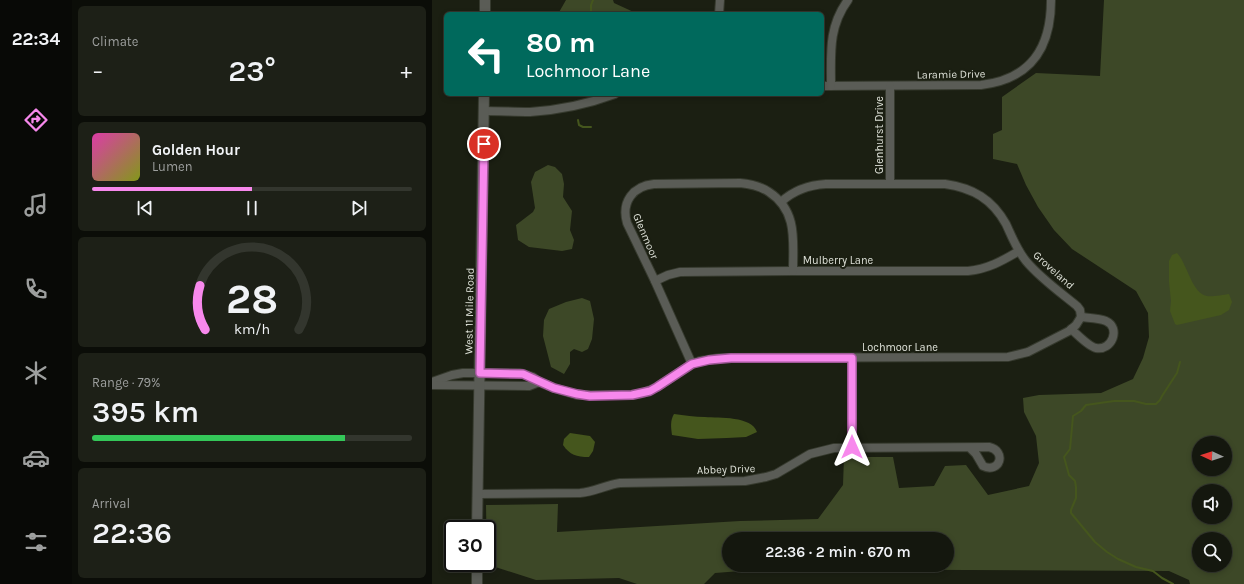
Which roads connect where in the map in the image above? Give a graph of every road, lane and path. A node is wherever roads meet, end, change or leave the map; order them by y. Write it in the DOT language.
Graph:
graph roads {
  1 [pos="485,0"];
  2 [pos="720,0"];
  3 [pos="848,0"];
  4 [pos="1051,0"];
  5 [pos="485,12"];
  6 [pos="719,12"];
  7 [pos="824,86"];
  8 [pos="831,86"];
  9 [pos="890,86"];
  10 [pos="484,96"];
  11 [pos="609,96"];
  12 [pos="484,111"];
  13 [pos="890,184"];
  14 [pos="782,202"];
  15 [pos="1019,251"];
  16 [pos="793,271"];
  17 [pos="655,281"];
  18 [pos="1080,317"];
  19 [pos="1071,329"];
  20 [pos="852,358"];
  21 [pos="692,364"];
  22 [pos="480,373"];
  23 [pos="432,382"];
  24 [pos="539,382"];
  25 [pos="432,385"];
  26 [pos="480,385"];
  27 [pos="852,447"];
  28 [pos="970,448"];
  29 [pos="478,494"];
  30 [pos="477,520"];
  31 [pos="477,572"];
  32 [pos="477,584"];
  1 -- 5 [label="street"];
  2 -- 6 [label="street"];
  3 -- 8 [label="street"];
  4 -- 9 [label="street, Laramie Drive"];
  7 -- 8 [label="street, Laramie Drive"];
  8 -- 9 [label="street, Laramie Drive"];
  9 -- 13 [label="street, Glenhurst Drive"];
  10 -- 12 [label="street, West 11 Mile Road"];
  11 -- 12 [label="street"];
  12 -- 22 [label="street, West 11 Mile Road"];
  13 -- 14 [label="street"];
  13 -- 15 [label="street, Groveland"];
  14 -- 16 [label="street"];
  14 -- 17 [label="street, Glenmoor"];
  15 -- 16 [label="street, Mulberry Lane"];
  15 -- 18 [label="street, Groveland"];
  16 -- 17 [label="street, Mulberry Lane"];
  17 -- 21 [label="street, Glenmoor"];
  18 -- 19 [label="street, Lochmoor Lane"];
  18 -- 19 [label="street"];
  19 -- 20 [label="street, Lochmoor Lane"];
  20 -- 21 [label="street, Lochmoor Lane"];
  20 -- 27 [label="street"];
  21 -- 24 [label="street, Lochmoor Lane"];
  22 -- 23 [label="street, Lochmoor Lane"];
  22 -- 24 [label="street, Lochmoor Lane"];
  22 -- 26 [label="street, West 11 Mile Road"];
  24 -- 26 [label="street"];
  25 -- 26 [label="street"];
  26 -- 29 [label="street, West 11 Mile Road"];
  27 -- 28 [label="street, Abbey Drive"];
  27 -- 29 [label="street, Abbey Drive"];
  29 -- 30 [label="street, West 11 Mile Road"];
  31 -- 32 [label="street"];
}
